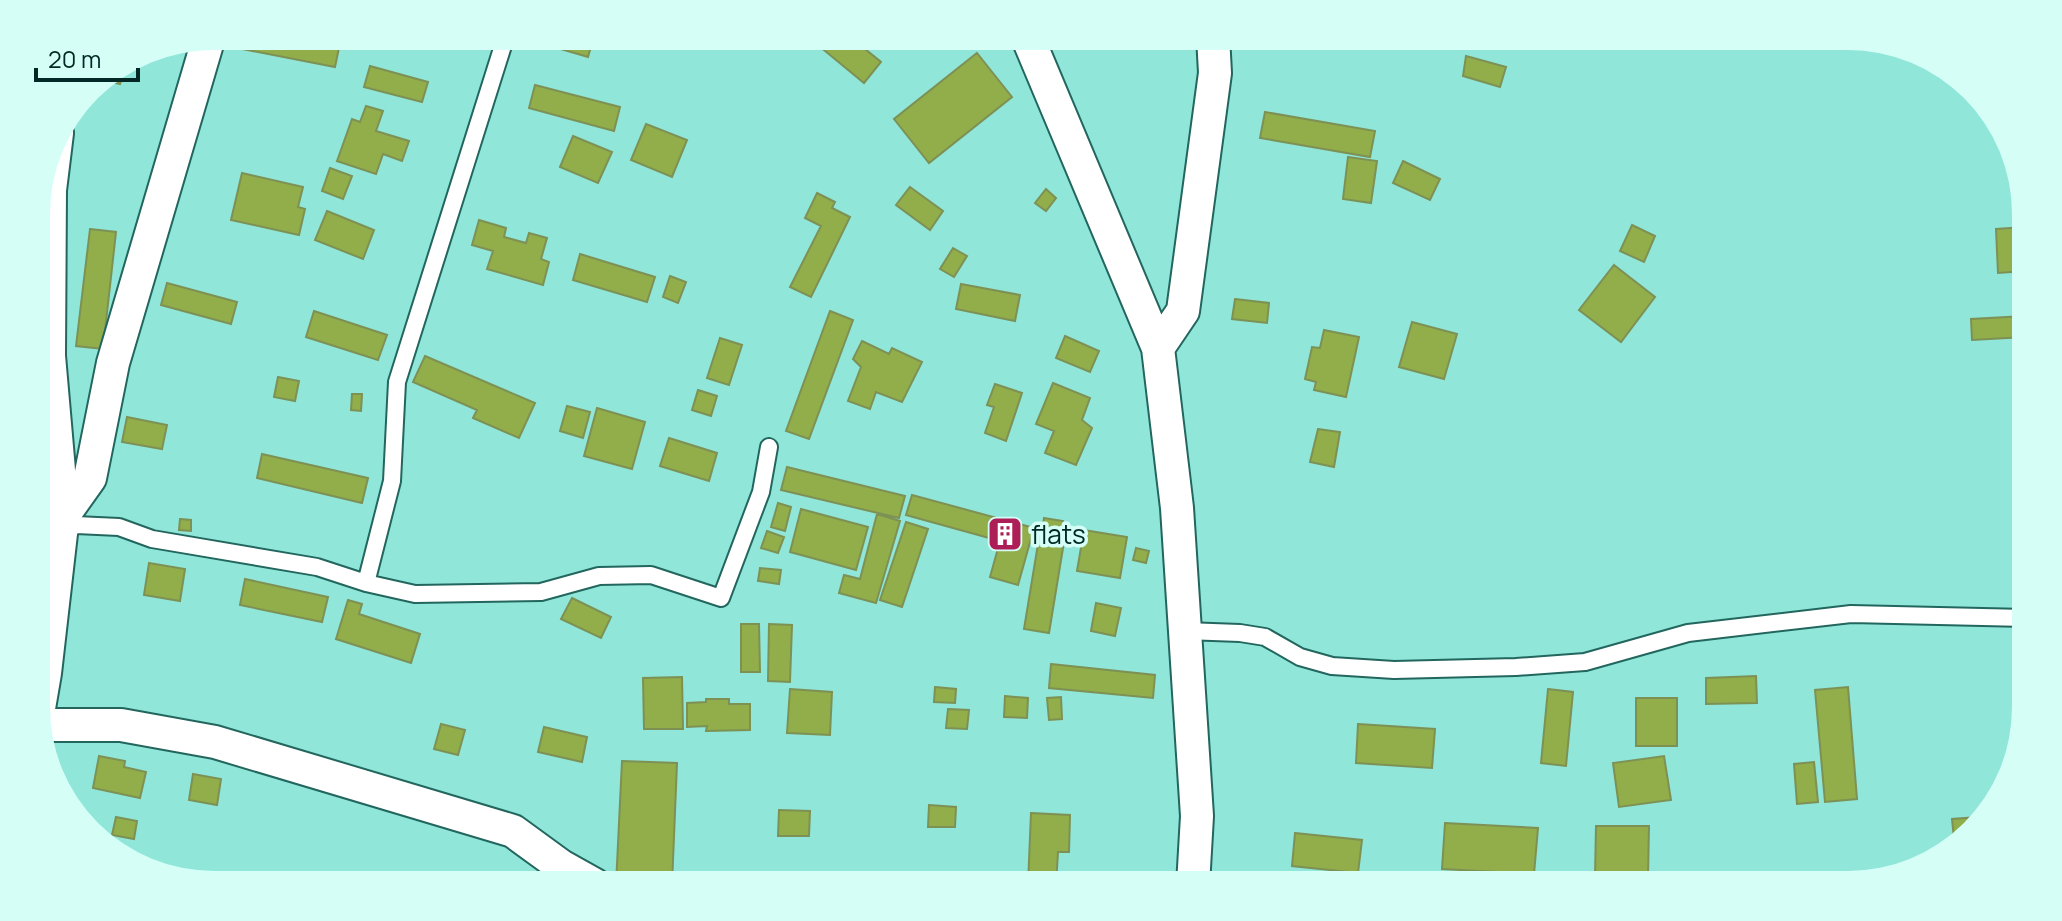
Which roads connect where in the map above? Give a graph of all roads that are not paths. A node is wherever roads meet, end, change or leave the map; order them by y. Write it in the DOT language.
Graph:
graph roads {
  1 [pos="205,50"];
  2 [pos="502,50"];
  3 [pos="1033,50"];
  4 [pos="1214,50"];
  5 [pos="1158,348"];
  6 [pos="50,369"];
  7 [pos="769,447"];
  8 [pos="62,524"];
  9 [pos="366,583"];
  10 [pos="2012,618"];
  11 [pos="50,629"];
  12 [pos="1185,631"];
  13 [pos="51,725"];
  14 [pos="570,871"];
  15 [pos="1194,871"];
  1 -- 8 [label="street"];
  2 -- 9 [label="lane"];
  3 -- 5 [label="street"];
  4 -- 5 [label="street"];
  5 -- 12 [label="street"];
  6 -- 8 [label="street"];
  7 -- 9 [label="lane"];
  8 -- 9 [label="lane"];
  8 -- 11 [label="street"];
  10 -- 12 [label="lane"];
  12 -- 15 [label="street"];
  13 -- 14 [label="street"];
}
